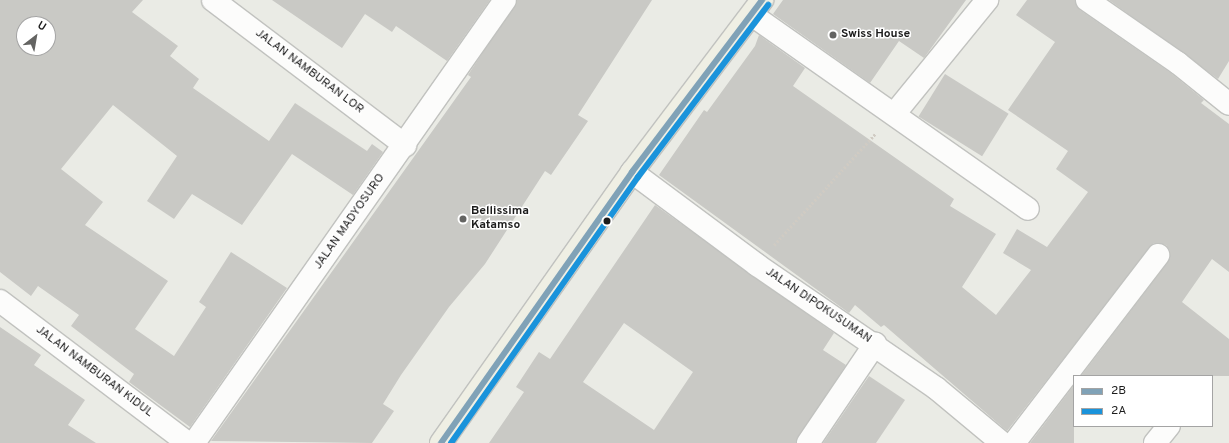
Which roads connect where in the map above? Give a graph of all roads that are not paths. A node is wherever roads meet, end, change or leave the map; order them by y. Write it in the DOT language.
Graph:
graph roads {
  1 [pos="213,0"];
  2 [pos="505,0"];
  3 [pos="988,0"];
  4 [pos="1087,0"];
  5 [pos="757,8"];
  6 [pos="1228,100"];
  7 [pos="895,113"];
  8 [pos="404,145"];
  9 [pos="632,172"];
  10 [pos="1028,209"];
  11 [pos="1158,255"];
  12 [pos="0,300"];
  13 [pos="875,344"];
  14 [pos="1168,427"];
  15 [pos="188,443"];
  16 [pos="194,443"];
  17 [pos="441,443"];
  18 [pos="808,443"];
  19 [pos="1002,443"];
  20 [pos="1014,443"];
  21 [pos="1154,443"];
  1 -- 8 [label="street, JALAN NAMBURAN LOR"];
  2 -- 8 [label="street, JALAN MADYOSURO"];
  3 -- 7 [label="street"];
  4 -- 6 [label="street"];
  5 -- 7 [label="street"];
  5 -- 9 [label="main road"];
  7 -- 10 [label="street"];
  8 -- 16 [label="street, JALAN MADYOSURO"];
  9 -- 13 [label="street, JALAN DIPOKUSUMAN"];
  9 -- 17 [label="main road"];
  11 -- 20 [label="street"];
  12 -- 15 [label="street, JALAN NAMBURAN KIDUL"];
  13 -- 18 [label="street"];
  13 -- 19 [label="street, JALAN DIPOKUSUMAN"];
  14 -- 21 [label="street"];
}
